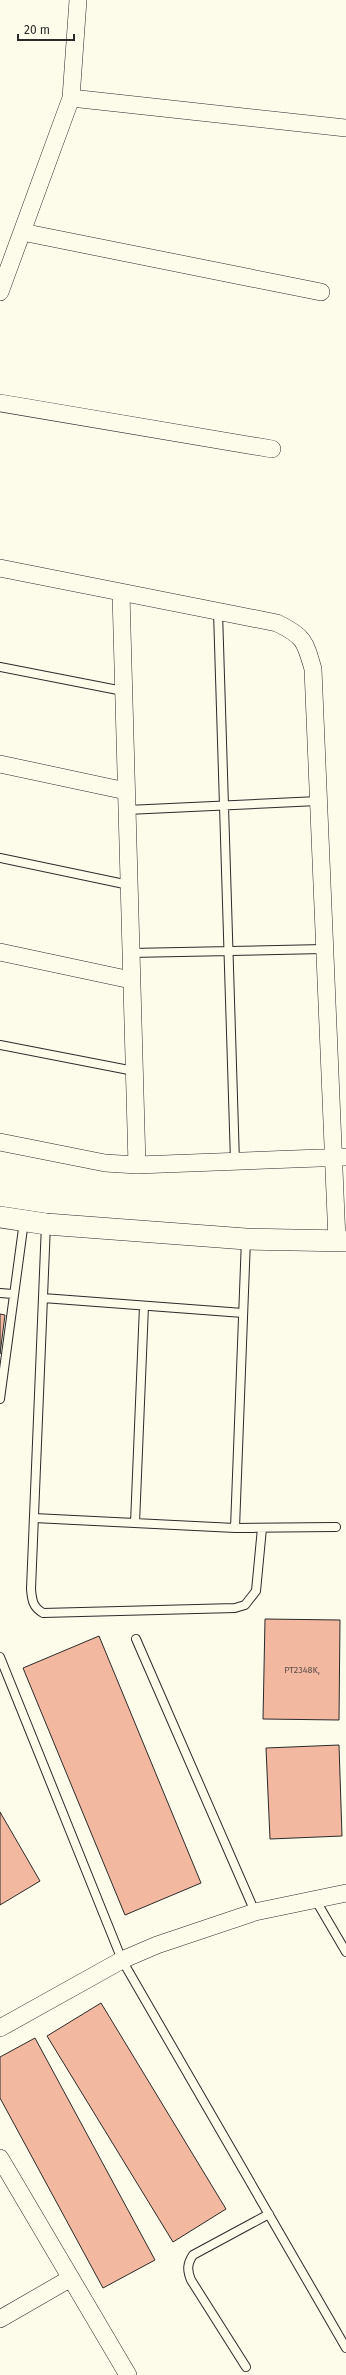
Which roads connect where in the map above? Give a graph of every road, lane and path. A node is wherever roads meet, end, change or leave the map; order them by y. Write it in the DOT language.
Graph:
graph roads {
  1 [pos="78,0"];
  2 [pos="71,98"];
  3 [pos="346,128"];
  4 [pos="22,232"];
  5 [pos="0,292"];
  6 [pos="321,292"];
  7 [pos="0,403"];
  8 [pos="272,449"];
  9 [pos="0,568"];
  10 [pos="121,594"];
  11 [pos="218,612"];
  12 [pos="0,667"];
  13 [pos="124,691"];
  14 [pos="0,764"];
  15 [pos="126,791"];
  16 [pos="318,801"];
  17 [pos="224,805"];
  18 [pos="127,810"];
  19 [pos="0,858"];
  20 [pos="129,885"];
  21 [pos="324,949"];
  22 [pos="0,952"];
  23 [pos="130,952"];
  24 [pos="229,952"];
  25 [pos="131,980"];
  26 [pos="0,1045"];
  27 [pos="134,1071"];
  28 [pos="0,1142"];
  29 [pos="339,1158"];
  30 [pos="235,1162"];
  31 [pos="137,1165"];
  32 [pos="0,1218"];
  33 [pos="24,1220"];
  34 [pos="46,1224"];
  35 [pos="246,1238"];
  36 [pos="341,1241"];
  37 [pos="0,1293"];
  38 [pos="13,1294"];
  39 [pos="43,1298"];
  40 [pos="144,1306"];
  41 [pos="243,1313"];
  42 [pos="0,1399"];
  43 [pos="34,1518"];
  44 [pos="135,1523"];
  45 [pos="336,1527"];
  46 [pos="235,1528"];
  47 [pos="262,1528"];
  48 [pos="136,1639"];
  49 [pos="0,1657"];
  50 [pos="346,1893"];
  51 [pos="315,1898"];
  52 [pos="256,1912"];
  53 [pos="346,1952"];
  54 [pos="122,1960"];
  55 [pos="0,2028"];
  56 [pos="0,2158"];
  57 [pos="269,2214"];
  58 [pos="71,2278"];
  59 [pos="0,2320"];
  60 [pos="346,2348"];
  61 [pos="246,2367"];
  62 [pos="128,2375"];
  1 -- 2 [label="street"];
  2 -- 3 [label="street"];
  2 -- 4 [label="street"];
  4 -- 5 [label="street"];
  4 -- 6 [label="street"];
  7 -- 8 [label="street"];
  9 -- 10 [label="street"];
  10 -- 11 [label="street"];
  10 -- 13 [label="street"];
  11 -- 16 [label="street"];
  11 -- 17 [label="lane"];
  12 -- 13 [label="lane"];
  13 -- 15 [label="street"];
  14 -- 15 [label="street"];
  15 -- 18 [label="street"];
  16 -- 17 [label="lane"];
  16 -- 21 [label="street"];
  17 -- 18 [label="lane"];
  17 -- 24 [label="lane"];
  18 -- 20 [label="street"];
  19 -- 20 [label="lane"];
  20 -- 23 [label="street"];
  21 -- 24 [label="lane"];
  21 -- 29 [label="street"];
  22 -- 25 [label="street"];
  23 -- 24 [label="lane"];
  23 -- 25 [label="street"];
  24 -- 30 [label="lane"];
  25 -- 27 [label="street"];
  26 -- 27 [label="lane"];
  27 -- 31 [label="street"];
  28 -- 31 [label="street"];
  29 -- 30 [label="street"];
  29 -- 36 [label="street"];
  30 -- 31 [label="street"];
  32 -- 33 [label="street"];
  33 -- 34 [label="street"];
  33 -- 38 [label="lane"];
  34 -- 35 [label="street"];
  34 -- 39 [label="lane"];
  35 -- 36 [label="street"];
  35 -- 41 [label="lane"];
  37 -- 38 [label="lane"];
  38 -- 42 [label="lane"];
  39 -- 40 [label="lane"];
  39 -- 43 [label="lane"];
  40 -- 41 [label="lane"];
  40 -- 44 [label="lane"];
  41 -- 46 [label="lane"];
  43 -- 44 [label="lane"];
  43 -- 47 [label="lane"];
  44 -- 46 [label="lane"];
  45 -- 47 [label="lane"];
  46 -- 47 [label="lane"];
  48 -- 52 [label="lane"];
  49 -- 54 [label="lane"];
  50 -- 51 [label="street"];
  51 -- 52 [label="street"];
  51 -- 53 [label="lane"];
  52 -- 54 [label="street"];
  54 -- 55 [label="street"];
  54 -- 57 [label="lane"];
  56 -- 58 [label="street"];
  57 -- 60 [label="lane"];
  57 -- 61 [label="lane"];
  58 -- 59 [label="street"];
  58 -- 62 [label="street"];
}
